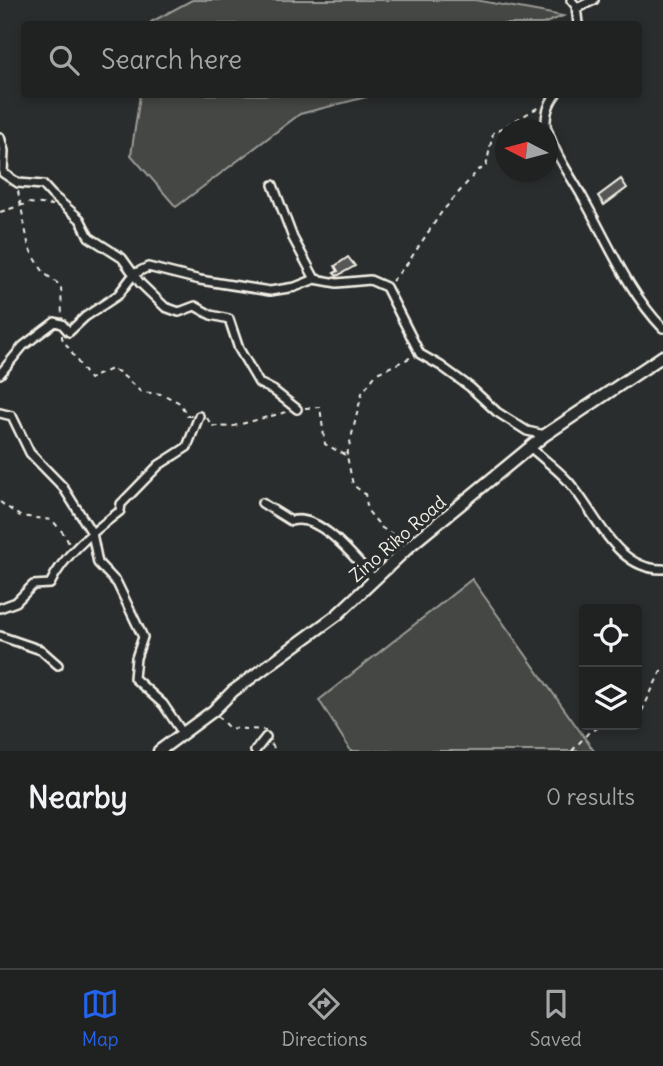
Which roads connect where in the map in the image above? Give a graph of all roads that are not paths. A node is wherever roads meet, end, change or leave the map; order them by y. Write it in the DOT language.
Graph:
graph roads {
  1 [pos="571,0"];
  2 [pos="594,0"];
  3 [pos="577,8"];
  4 [pos="578,21"];
  5 [pos="552,98"];
  6 [pos="547,119"];
  7 [pos="0,137"];
  8 [pos="558,155"];
  9 [pos="273,185"];
  10 [pos="134,274"];
  11 [pos="315,279"];
  12 [pos="663,328"];
  13 [pos="663,356"];
  14 [pos="0,374"];
  15 [pos="297,408"];
  16 [pos="0,413"];
  17 [pos="199,416"];
  18 [pos="545,435"];
  19 [pos="530,447"];
  20 [pos="262,503"];
  21 [pos="92,533"];
  22 [pos="663,569"];
  23 [pos="374,579"];
  24 [pos="0,608"];
  25 [pos="0,636"];
  26 [pos="58,665"];
  27 [pos="182,732"];
  28 [pos="266,737"];
  29 [pos="159,751"];
  30 [pos="255,751"];
  1 -- 3 [label="street"];
  2 -- 3 [label="street"];
  3 -- 4 [label="street"];
  5 -- 6 [label="street"];
  7 -- 10 [label="street"];
  8 -- 12 [label="street"];
  9 -- 11 [label="street"];
  10 -- 11 [label="street"];
  10 -- 14 [label="street"];
  10 -- 15 [label="street"];
  11 -- 18 [label="street"];
  13 -- 18 [label="street, Zino Riko Road"];
  16 -- 21 [label="street"];
  17 -- 21 [label="street"];
  18 -- 19 [label="street, Zino Riko Road"];
  19 -- 22 [label="street"];
  19 -- 23 [label="street, Zino Riko Road"];
  20 -- 23 [label="street"];
  21 -- 24 [label="street"];
  21 -- 27 [label="street"];
  23 -- 27 [label="street, Zino Riko Road"];
  25 -- 26 [label="street"];
  27 -- 29 [label="street, Zino Riko Road"];
  28 -- 30 [label="street"];
}
